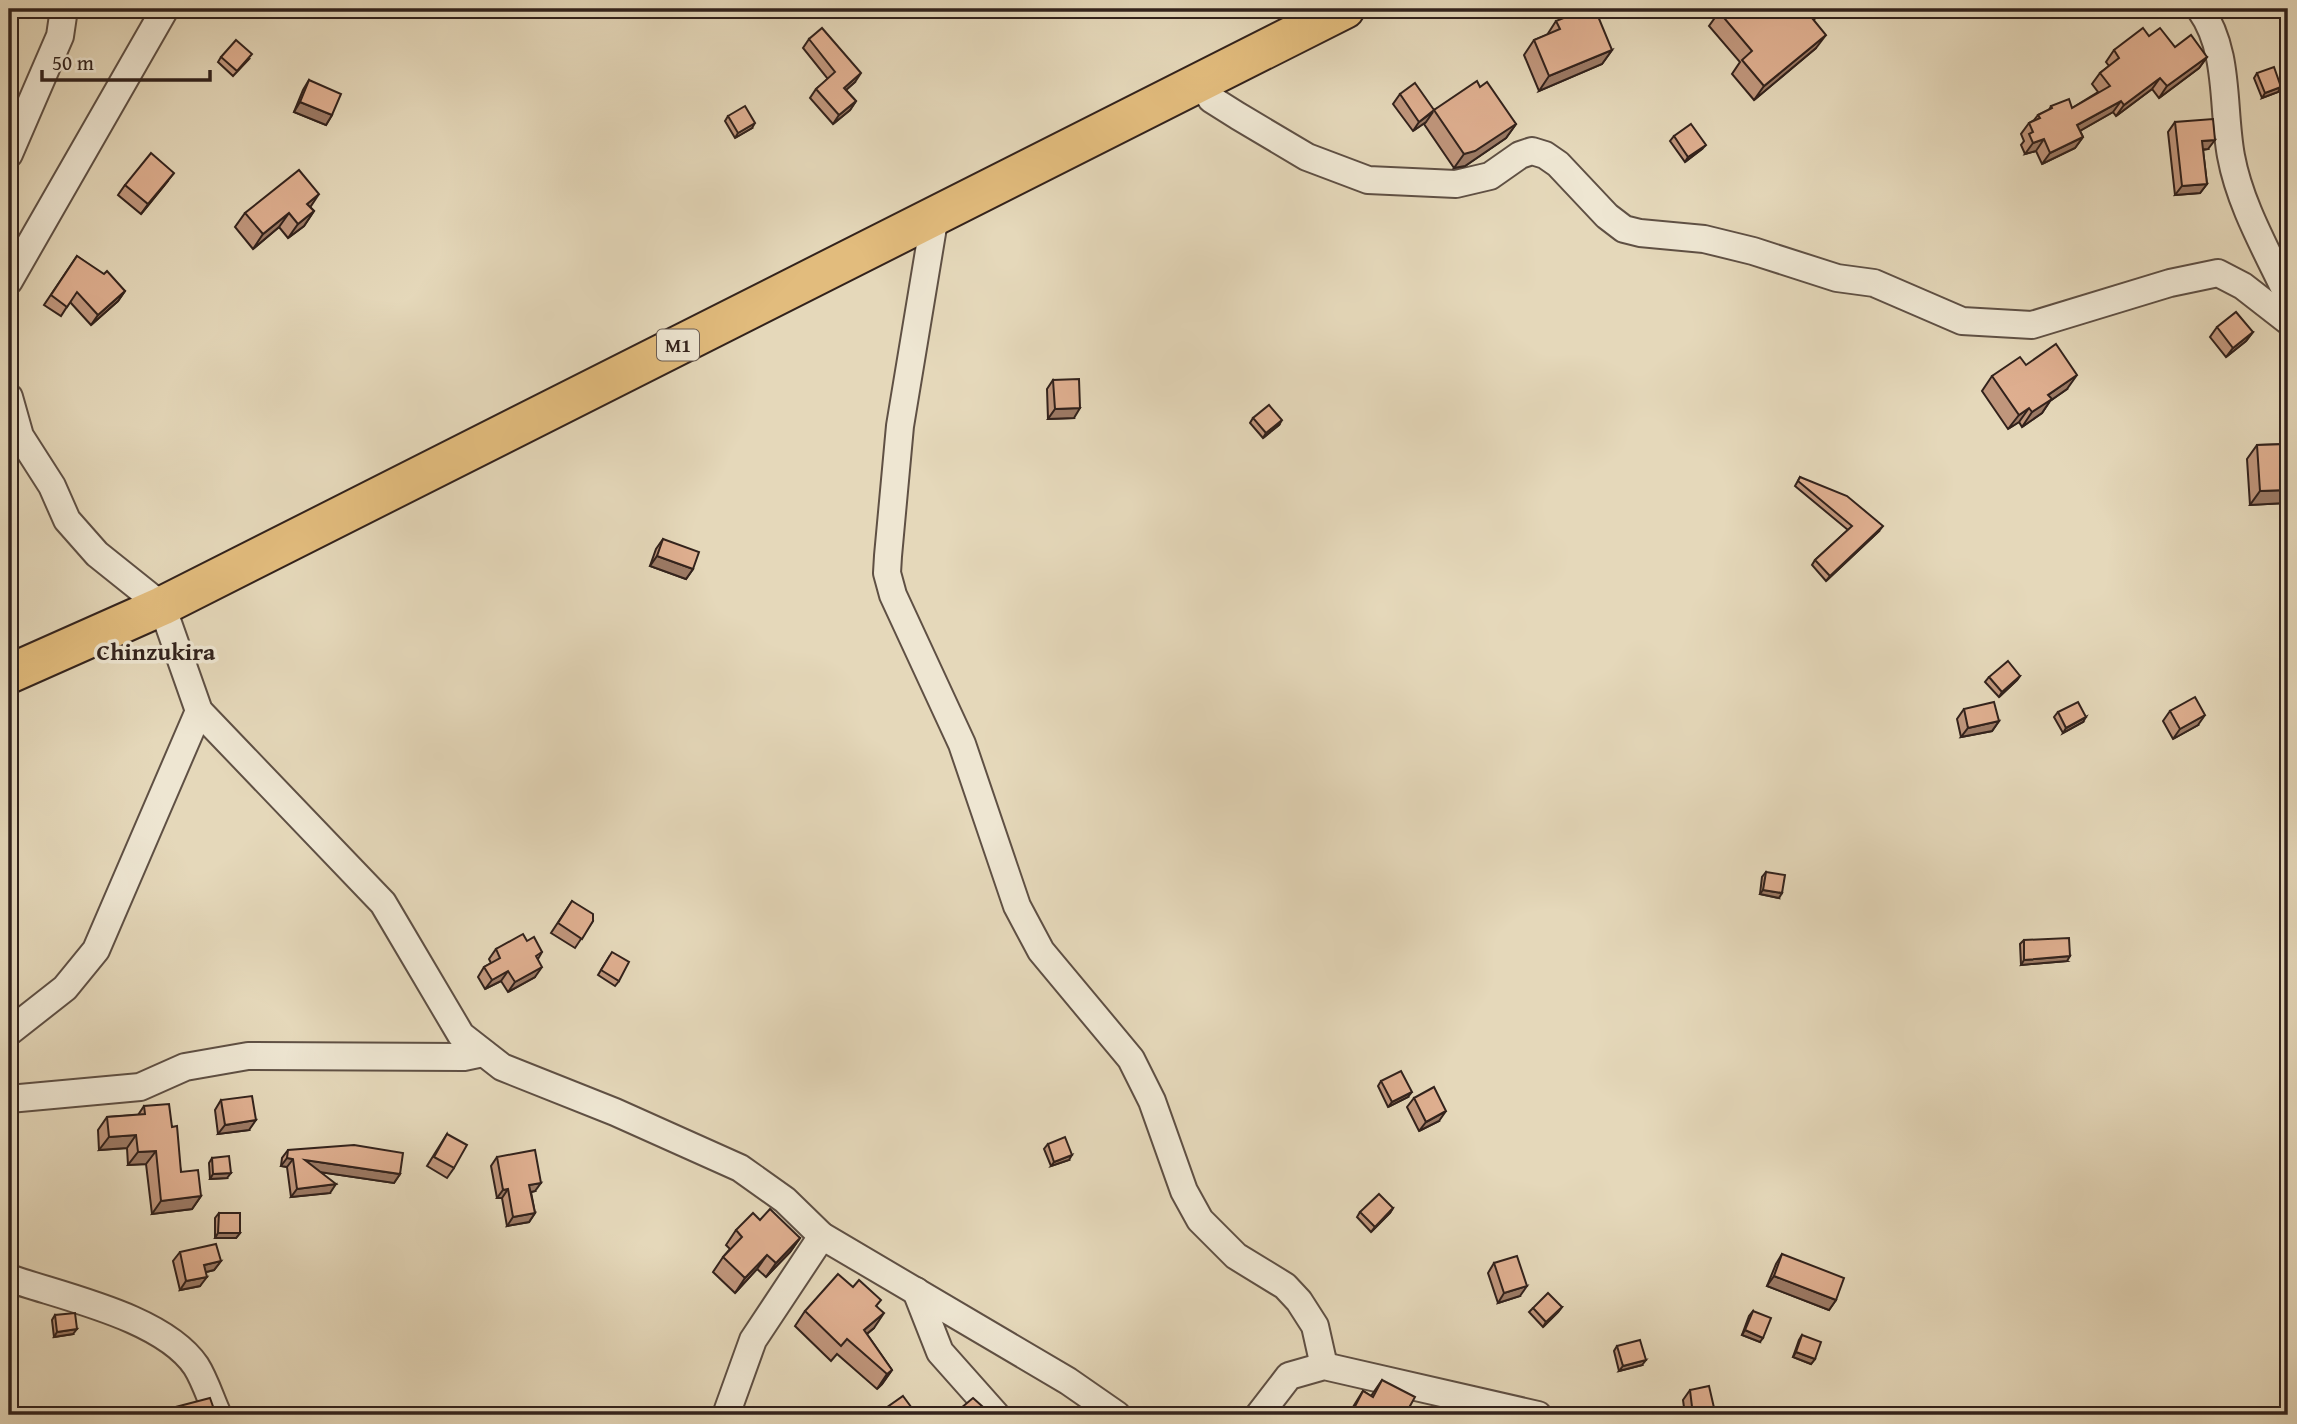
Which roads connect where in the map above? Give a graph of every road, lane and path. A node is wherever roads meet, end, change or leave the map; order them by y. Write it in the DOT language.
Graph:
graph roads {
  1 [pos="64,9"];
  2 [pos="165,9"];
  3 [pos="1345,9"];
  4 [pos="2200,9"];
  5 [pos="1203,80"];
  6 [pos="9,154"];
  7 [pos="935,215"];
  8 [pos="9,281"];
  9 [pos="2288,296"];
  10 [pos="2288,321"];
  11 [pos="9,397"];
  12 [pos="162,606"];
  13 [pos="9,674"];
  14 [pos="199,711"];
  15 [pos="9,1032"];
  16 [pos="483,1054"];
  17 [pos="9,1099"];
  18 [pos="822,1236"];
  19 [pos="9,1278"];
  20 [pos="916,1291"];
  21 [pos="1324,1366"];
  22 [pos="218,1415"];
  23 [pos="726,1415"];
  24 [pos="996,1415"];
  25 [pos="1117,1415"];
  26 [pos="1259,1415"];
  27 [pos="1538,1415"];
  1 -- 6 [label="street"];
  2 -- 8 [label="street"];
  3 -- 5 [label="highway, M1"];
  4 -- 9 [label="street"];
  5 -- 7 [label="highway, M1"];
  5 -- 10 [label="street"];
  7 -- 12 [label="highway, M1"];
  7 -- 21 [label="street"];
  11 -- 12 [label="street"];
  12 -- 13 [label="highway, M1"];
  12 -- 14 [label="street"];
  14 -- 15 [label="street"];
  14 -- 16 [label="street"];
  16 -- 17 [label="street"];
  16 -- 18 [label="street"];
  18 -- 20 [label="street"];
  18 -- 23 [label="street"];
  19 -- 22 [label="street"];
  20 -- 24 [label="street"];
  20 -- 25 [label="street"];
  21 -- 26 [label="street"];
  21 -- 27 [label="street"];
}
